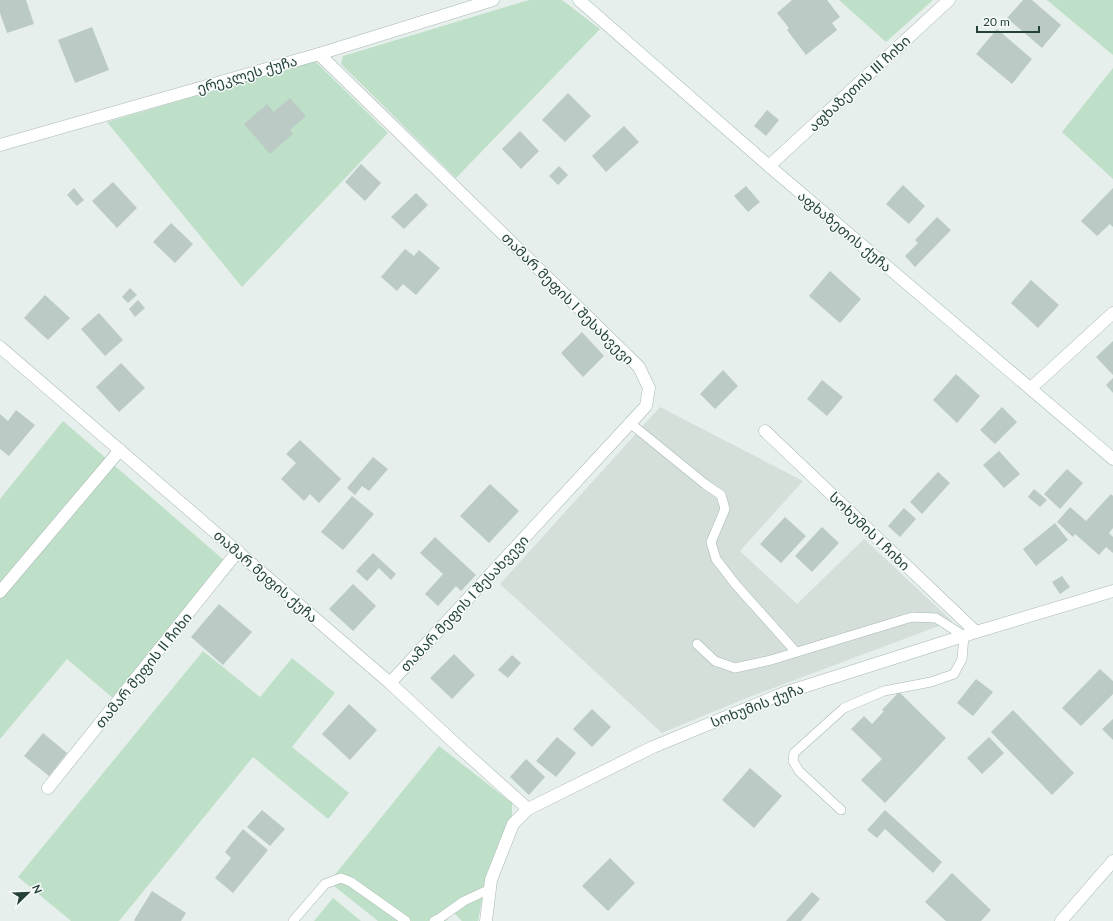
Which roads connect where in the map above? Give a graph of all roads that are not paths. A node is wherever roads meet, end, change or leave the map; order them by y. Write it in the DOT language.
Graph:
graph roads {
  1 [pos="493,0"];
  2 [pos="579,0"];
  3 [pos="949,0"];
  4 [pos="319,54"];
  5 [pos="0,145"];
  6 [pos="769,166"];
  7 [pos="1113,313"];
  8 [pos="0,347"];
  9 [pos="1031,388"];
  10 [pos="630,423"];
  11 [pos="765,431"];
  12 [pos="120,450"];
  13 [pos="1113,459"];
  14 [pos="238,551"];
  15 [pos="1113,591"];
  16 [pos="0,592"];
  17 [pos="976,632"];
  18 [pos="964,636"];
  19 [pos="697,644"];
  20 [pos="796,652"];
  21 [pos="390,683"];
  22 [pos="48,788"];
  23 [pos="528,809"];
  24 [pos="841,810"];
  25 [pos="1113,861"];
  26 [pos="490,889"];
  27 [pos="293,921"];
  28 [pos="406,921"];
  29 [pos="434,921"];
  30 [pos="486,921"];
  31 [pos="1061,921"];
  1 -- 4 [label="street, ერეკლეს ქუჩა"];
  2 -- 6 [label="street, აფხაზეთის ქუჩა"];
  3 -- 6 [label="street, აფხაზეთის III ჩიხი"];
  4 -- 5 [label="street, ერეკლეს ქუჩა"];
  4 -- 10 [label="street, თამარ მეფის I შესახვევი"];
  6 -- 9 [label="street, აფხაზეთის ქუჩა"];
  7 -- 9 [label="street"];
  8 -- 12 [label="street, თამარ მეფის ქუჩა"];
  9 -- 13 [label="street, აფხაზეთის ქუჩა"];
  10 -- 20 [label="lane"];
  10 -- 21 [label="street, თამარ მეფის I შესახვევი"];
  11 -- 17 [label="street, სოხუმის I ჩიხი"];
  12 -- 14 [label="street, თამარ მეფის ქუჩა"];
  12 -- 16 [label="street"];
  14 -- 21 [label="street, თამარ მეფის ქუჩა"];
  14 -- 22 [label="street, თამარ მეფის II ჩიხი"];
  15 -- 17 [label="street, სოხუმის ქუჩა"];
  17 -- 18 [label="street, სოხუმის ქუჩა"];
  18 -- 20 [label="lane"];
  18 -- 23 [label="street, სოხუმის ქუჩა"];
  18 -- 24 [label="lane"];
  19 -- 20 [label="lane"];
  21 -- 23 [label="street, თამარ მეფის ქუჩა"];
  23 -- 26 [label="street, სოხუმის ქუჩა"];
  25 -- 31 [label="street"];
  26 -- 29 [label="lane"];
  26 -- 30 [label="street, სოხუმის ქუჩა"];
  27 -- 28 [label="lane"];
}
